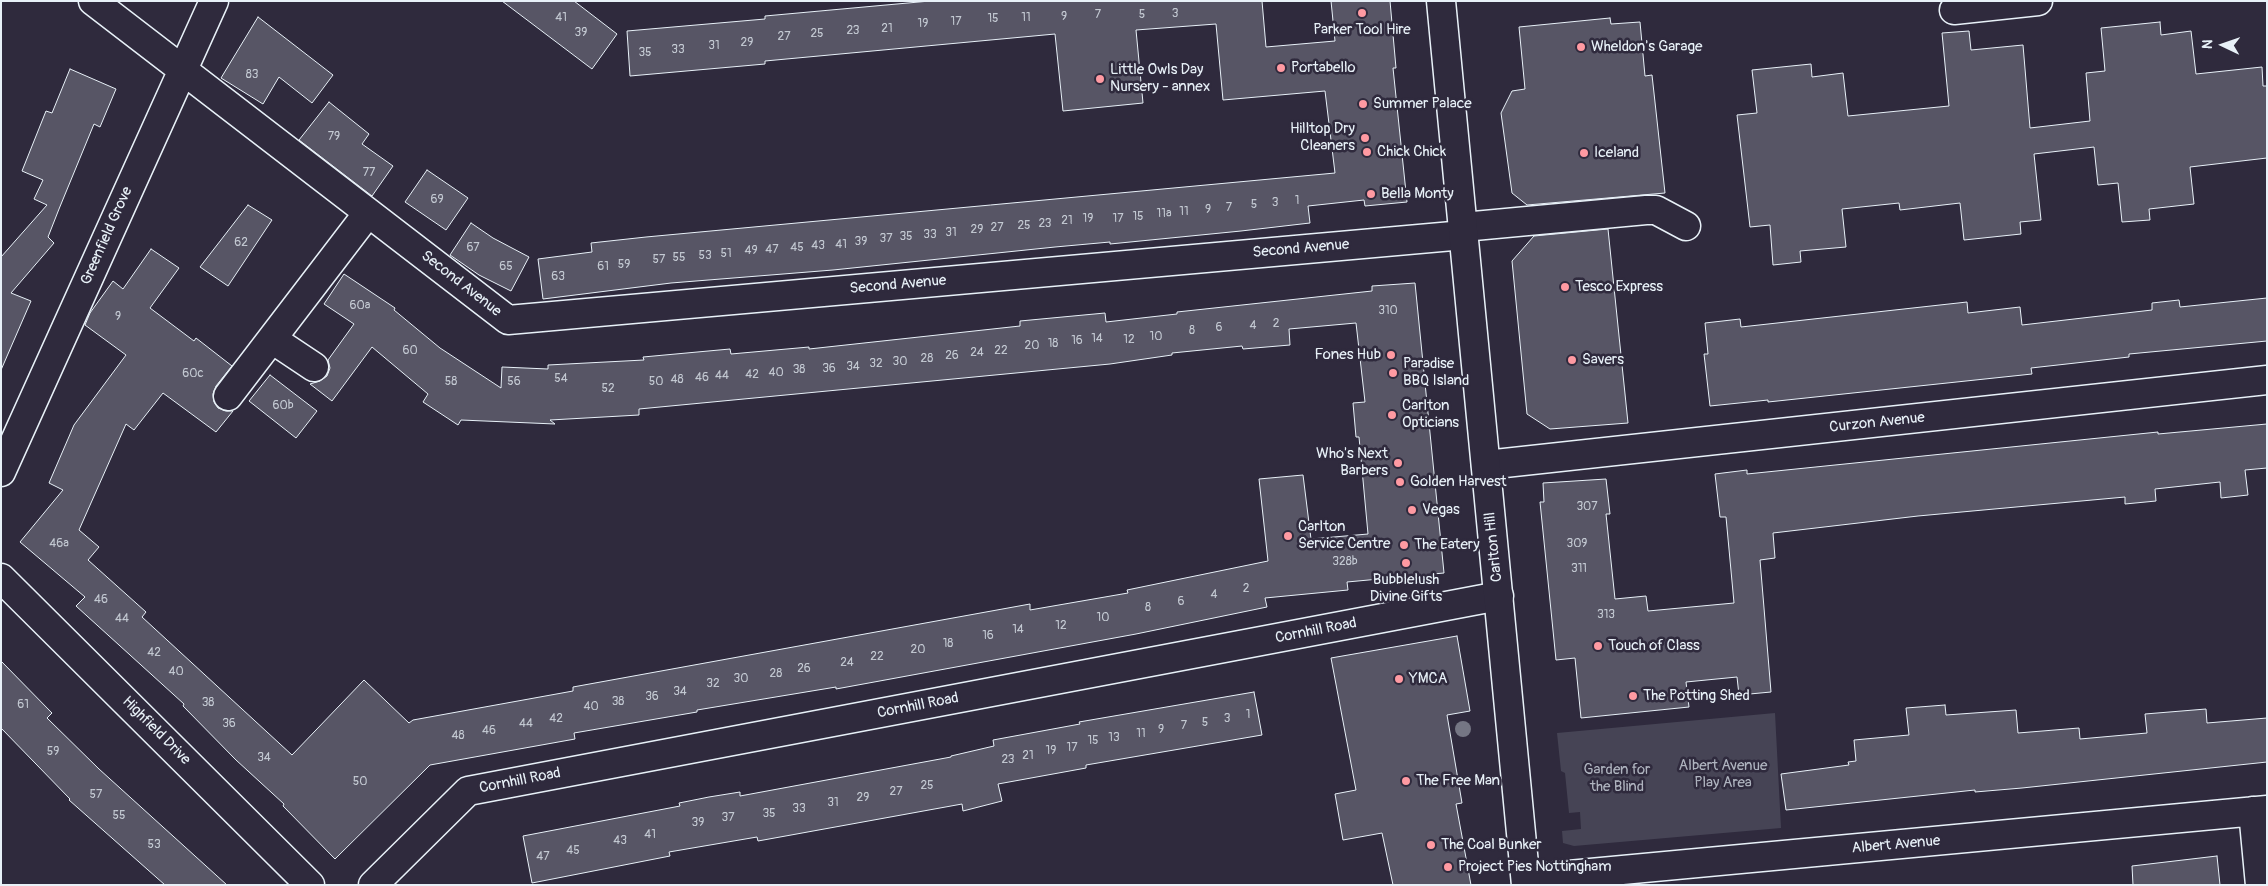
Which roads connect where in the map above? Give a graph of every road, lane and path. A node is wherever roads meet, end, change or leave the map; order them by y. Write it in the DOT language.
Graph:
graph roads {
  1 [pos="93,1"];
  2 [pos="214,1"];
  3 [pos="1441,1"];
  4 [pos="2038,1"];
  5 [pos="1954,10"];
  6 [pos="182,69"];
  7 [pos="368,212"];
  8 [pos="1686,226"];
  9 [pos="1463,231"];
  10 [pos="272,339"];
  11 [pos="314,367"];
  12 [pos="2267,380"];
  13 [pos="228,396"];
  14 [pos="1486,465"];
  15 [pos="1,472"];
  16 [pos="1,578"];
  17 [pos="1499,596"];
  18 [pos="2260,811"];
  19 [pos="1526,882"];
  20 [pos="310,885"];
  21 [pos="374,885"];
  22 [pos="2260,885"];
  1 -- 6 [label="street, Second Avenue"];
  2 -- 6 [label="street, Greenfield Grove"];
  3 -- 9 [label="street, Carlton Hill"];
  4 -- 5 [label="street"];
  6 -- 7 [label="street, Second Avenue"];
  6 -- 15 [label="street, Greenfield Grove"];
  7 -- 9 [label="street, Second Avenue"];
  7 -- 10 [label="street"];
  8 -- 9 [label="street, Second Avenue"];
  9 -- 14 [label="street, Carlton Hill"];
  10 -- 11 [label="street"];
  10 -- 13 [label="street"];
  12 -- 14 [label="street, Curzon Avenue"];
  14 -- 17 [label="street, Carlton Hill"];
  16 -- 20 [label="street, Highfield Drive"];
  17 -- 19 [label="street, Carlton Hill"];
  17 -- 21 [label="street, Cornhill Road"];
  18 -- 19 [label="street, Albert Avenue"];
  18 -- 22 [label="street"];
}
